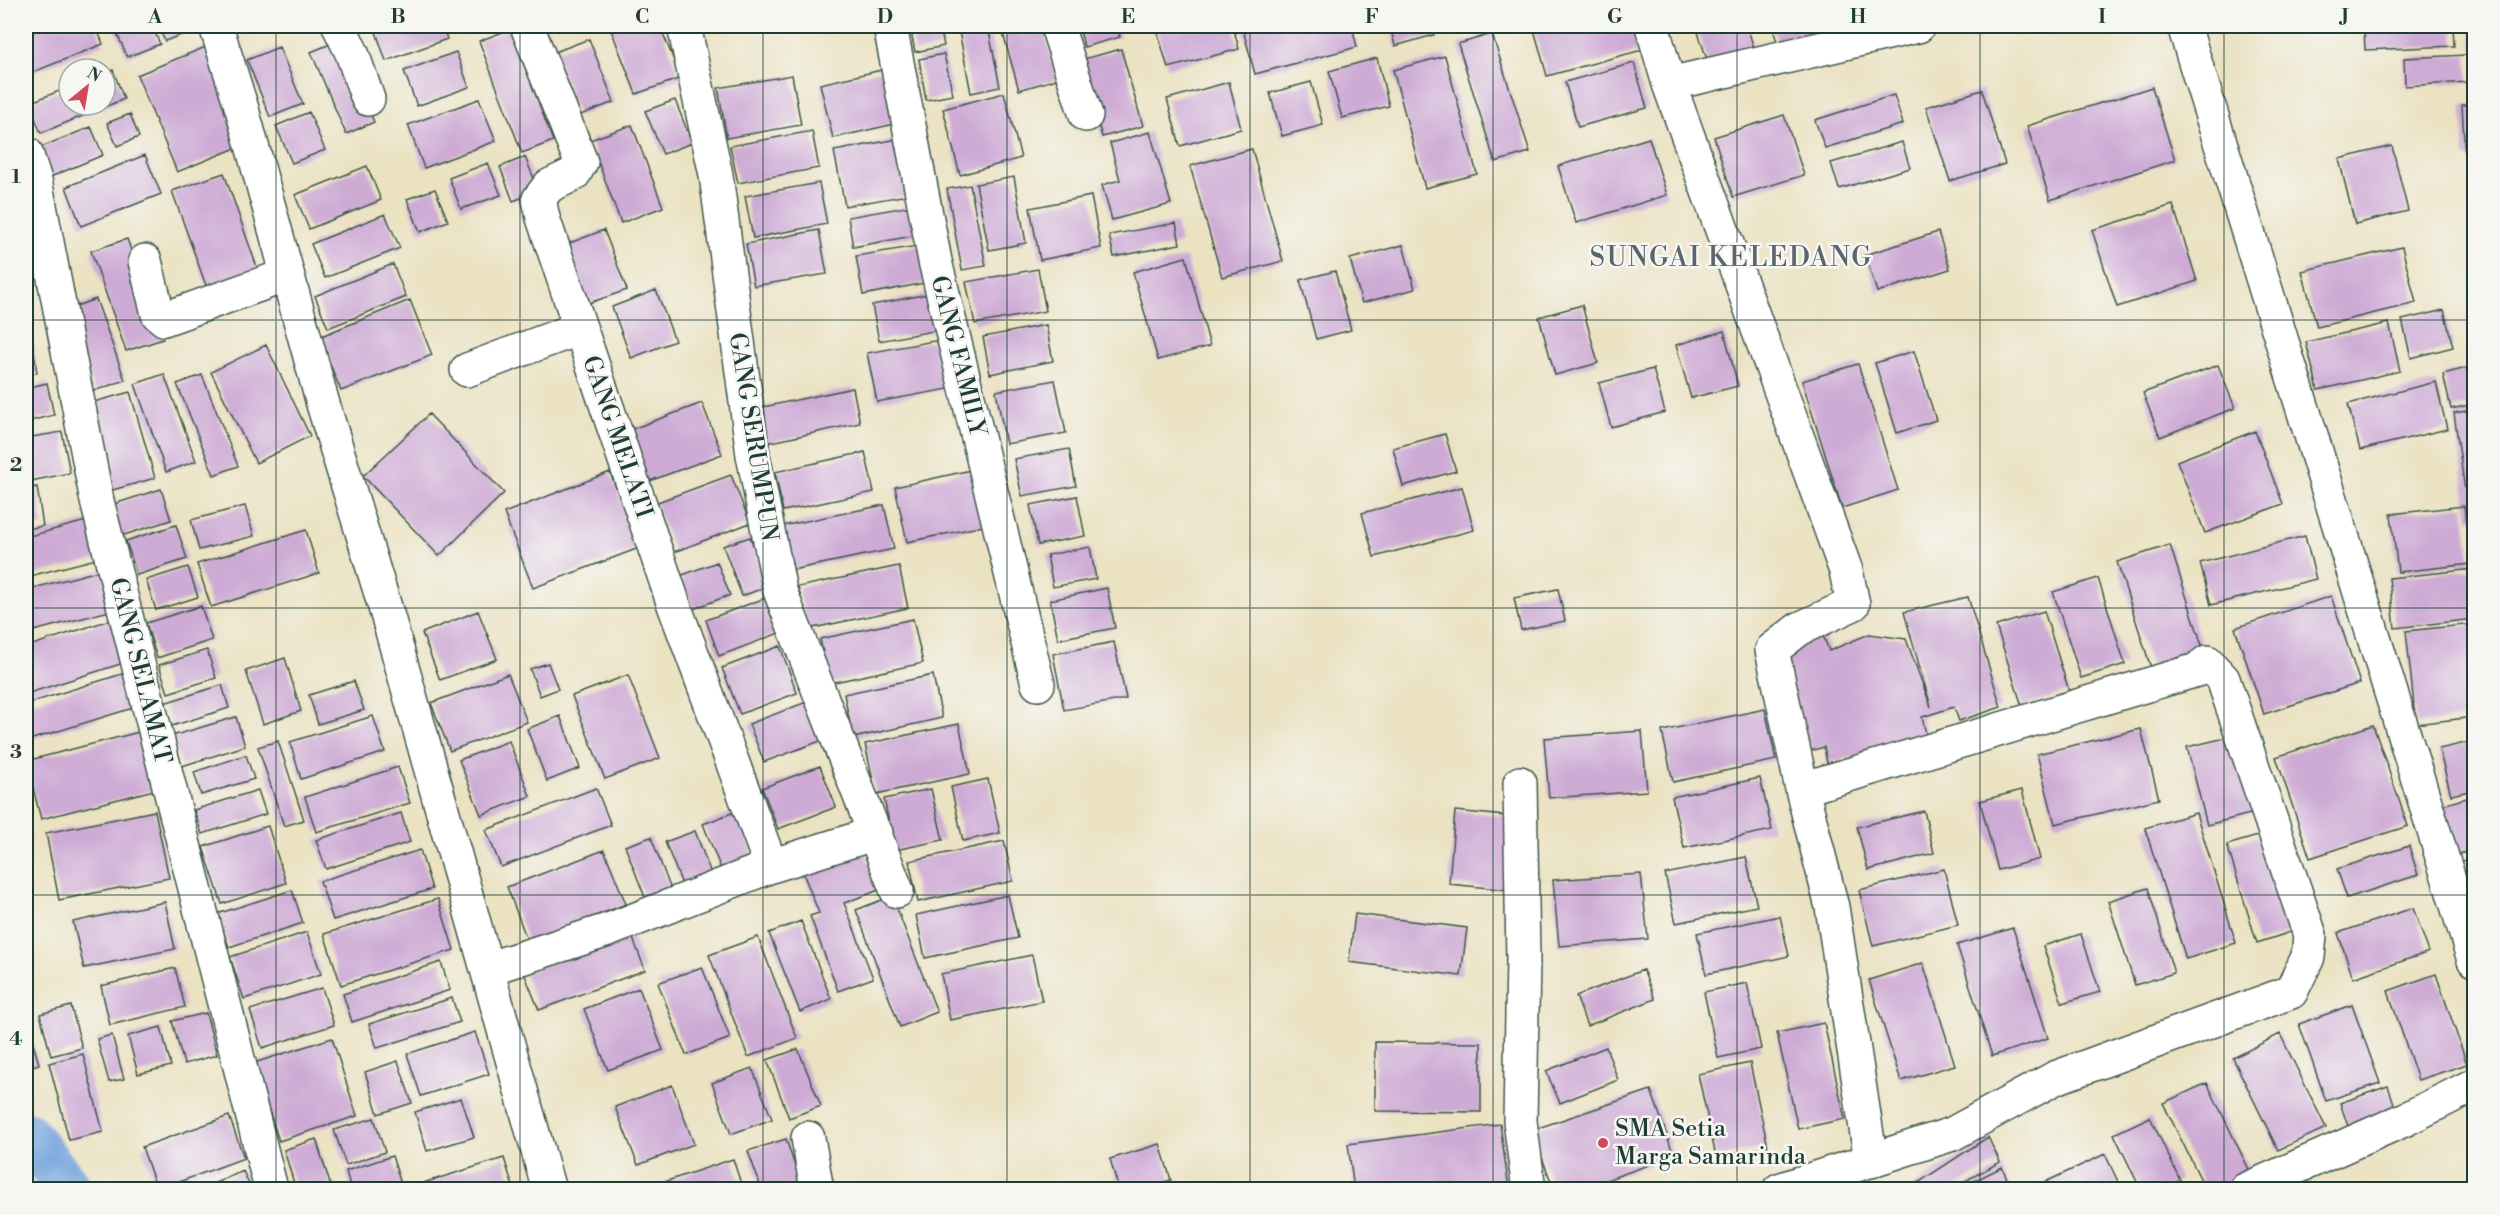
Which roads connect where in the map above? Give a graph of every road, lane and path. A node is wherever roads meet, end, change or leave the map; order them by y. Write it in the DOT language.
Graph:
graph roads {
  1 [pos="216,26"];
  2 [pos="339,26"];
  3 [pos="527,26"];
  4 [pos="684,26"];
  5 [pos="890,26"];
  6 [pos="1057,26"];
  7 [pos="1652,26"];
  8 [pos="1918,26"];
  9 [pos="2184,26"];
  10 [pos="1874,30"];
  11 [pos="1669,84"];
  12 [pos="368,99"];
  13 [pos="1086,115"];
  14 [pos="26,153"];
  15 [pos="145,261"];
  16 [pos="287,275"];
  17 [pos="580,328"];
  18 [pos="467,370"];
  19 [pos="1038,684"];
  20 [pos="1520,783"];
  21 [pos="1802,789"];
  22 [pos="876,833"];
  23 [pos="771,866"];
  24 [pos="897,891"];
  25 [pos="2475,960"];
  26 [pos="487,969"];
  27 [pos="2475,1085"];
  28 [pos="808,1138"];
  29 [pos="1871,1161"];
  30 [pos="270,1185"];
  31 [pos="549,1190"];
  32 [pos="817,1190"];
  33 [pos="1529,1190"];
  34 [pos="1779,1190"];
  35 [pos="2245,1190"];
  1 -- 16 [label="street"];
  2 -- 12 [label="street"];
  3 -- 17 [label="street, GANG MELATI"];
  4 -- 22 [label="street, GANG SERUMPUN"];
  5 -- 19 [label="street, GANG FAMILY"];
  6 -- 13 [label="street"];
  7 -- 11 [label="street"];
  8 -- 10 [label="street"];
  9 -- 25 [label="street"];
  10 -- 11 [label="street"];
  11 -- 21 [label="street"];
  14 -- 30 [label="street, GANG SELAMAT"];
  15 -- 16 [label="street"];
  16 -- 26 [label="street"];
  17 -- 18 [label="street"];
  17 -- 23 [label="street, GANG MELATI"];
  20 -- 33 [label="street"];
  21 -- 29 [label="street"];
  21 -- 29 [label="street"];
  22 -- 23 [label="street"];
  22 -- 24 [label="street, GANG SERUMPUN"];
  23 -- 26 [label="street"];
  26 -- 31 [label="street"];
  27 -- 35 [label="street"];
  28 -- 32 [label="street"];
  29 -- 34 [label="street"];
}
